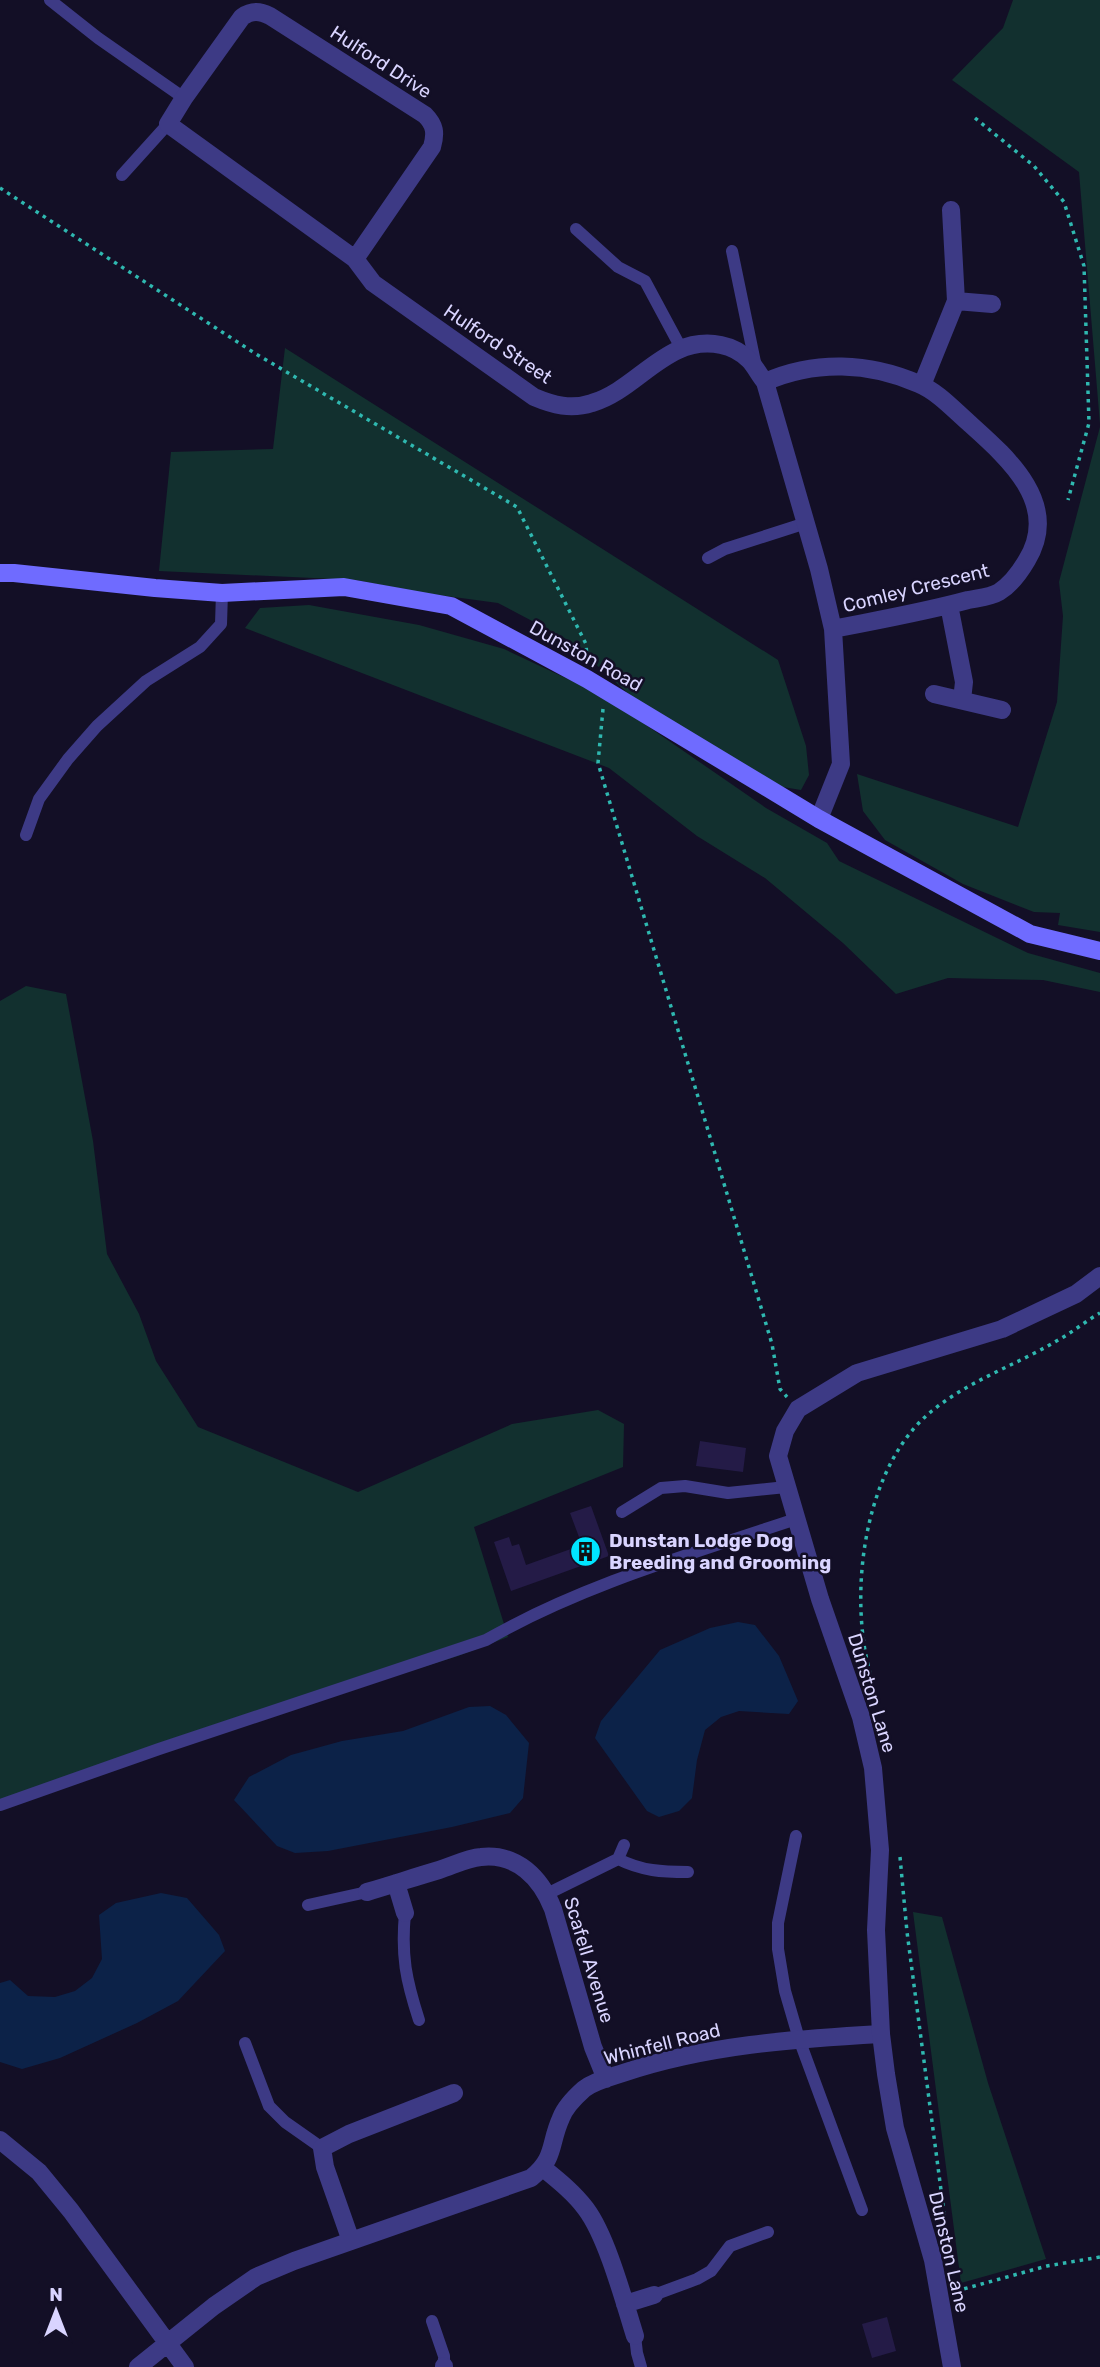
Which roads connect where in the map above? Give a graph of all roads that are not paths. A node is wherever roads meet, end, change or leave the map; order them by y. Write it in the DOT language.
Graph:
graph roads {
  1 [pos="50,0"];
  2 [pos="184,98"];
  3 [pos="168,124"];
  4 [pos="122,176"];
  5 [pos="951,210"];
  6 [pos="576,229"];
  7 [pos="732,251"];
  8 [pos="355,258"];
  9 [pos="956,301"];
  10 [pos="992,304"];
  11 [pos="681,348"];
  12 [pos="761,376"];
  13 [pos="922,385"];
  14 [pos="806,523"];
  15 [pos="708,558"];
  16 [pos="0,573"];
  17 [pos="222,593"];
  18 [pos="949,605"];
  19 [pos="833,629"];
  20 [pos="934,694"];
  21 [pos="962,700"];
  22 [pos="1002,710"];
  23 [pos="818,819"];
  24 [pos="26,835"];
  25 [pos="1100,951"];
  26 [pos="1100,1276"];
  27 [pos="786,1487"];
  28 [pos="622,1512"];
  29 [pos="796,1519"];
  30 [pos="0,1805"];
  31 [pos="796,1836"];
  32 [pos="624,1845"];
  33 [pos="618,1859"];
  34 [pos="688,1872"];
  35 [pos="396,1883"];
  36 [pos="367,1892"];
  37 [pos="547,1894"];
  38 [pos="308,1905"];
  39 [pos="405,1913"];
  40 [pos="419,2020"];
  41 [pos="881,2034"];
  42 [pos="799,2039"];
  43 [pos="246,2043"];
  44 [pos="606,2079"];
  45 [pos="454,2093"];
  46 [pos="0,2140"];
  47 [pos="321,2148"];
  48 [pos="543,2168"];
  49 [pos="862,2210"];
  50 [pos="768,2232"];
  51 [pos="351,2241"];
  52 [pos="654,2295"];
  53 [pos="625,2304"];
  54 [pos="432,2321"];
  55 [pos="635,2336"];
  56 [pos="169,2344"];
  57 [pos="138,2367"];
  58 [pos="185,2367"];
  59 [pos="444,2367"];
  60 [pos="641,2367"];
  61 [pos="952,2367"];
  1 -- 2 [label="lane"];
  2 -- 3 [label="street, Hulford Drive"];
  2 -- 8 [label="street, Hulford Drive"];
  3 -- 4 [label="lane"];
  3 -- 8 [label="street, Hulford Street"];
  5 -- 9 [label="street"];
  6 -- 11 [label="lane"];
  7 -- 12 [label="lane"];
  8 -- 11 [label="street, Hulford Street"];
  9 -- 10 [label="street"];
  9 -- 13 [label="street"];
  11 -- 12 [label="street, Hulford Street"];
  12 -- 13 [label="street, Comley Crescent"];
  12 -- 14 [label="street, Hulford Street"];
  13 -- 18 [label="street, Comley Crescent"];
  14 -- 15 [label="lane"];
  14 -- 19 [label="street, Hulford Street"];
  16 -- 17 [label="main road, Dunston Road"];
  17 -- 23 [label="main road, Dunston Road"];
  17 -- 24 [label="lane"];
  18 -- 19 [label="street, Comley Crescent"];
  18 -- 21 [label="street"];
  19 -- 23 [label="street, Hulford Street"];
  20 -- 21 [label="street"];
  21 -- 22 [label="street"];
  23 -- 25 [label="main road, Dunston Road"];
  26 -- 27 [label="street, Dunston Lane"];
  27 -- 28 [label="lane"];
  27 -- 29 [label="street, Dunston Lane"];
  29 -- 30 [label="lane"];
  29 -- 41 [label="street, Dunston Lane"];
  31 -- 42 [label="lane"];
  32 -- 33 [label="lane"];
  33 -- 34 [label="lane"];
  33 -- 37 [label="lane"];
  35 -- 36 [label="street, Scafell Avenue"];
  35 -- 37 [label="street, Scafell Avenue"];
  35 -- 39 [label="street"];
  36 -- 38 [label="lane"];
  37 -- 44 [label="street, Scafell Avenue"];
  39 -- 40 [label="lane"];
  41 -- 42 [label="street, Whinfell Road"];
  41 -- 61 [label="street, Dunston Lane"];
  42 -- 44 [label="street, Whinfell Road"];
  42 -- 49 [label="lane"];
  43 -- 47 [label="lane"];
  44 -- 48 [label="street, Whinfell Road"];
  45 -- 47 [label="street"];
  46 -- 56 [label="street"];
  47 -- 51 [label="street"];
  48 -- 51 [label="street"];
  48 -- 53 [label="street"];
  50 -- 52 [label="lane"];
  51 -- 56 [label="street"];
  52 -- 53 [label="street"];
  53 -- 55 [label="street"];
  54 -- 59 [label="lane"];
  55 -- 60 [label="lane"];
  56 -- 57 [label="street"];
  56 -- 58 [label="street"];
}
